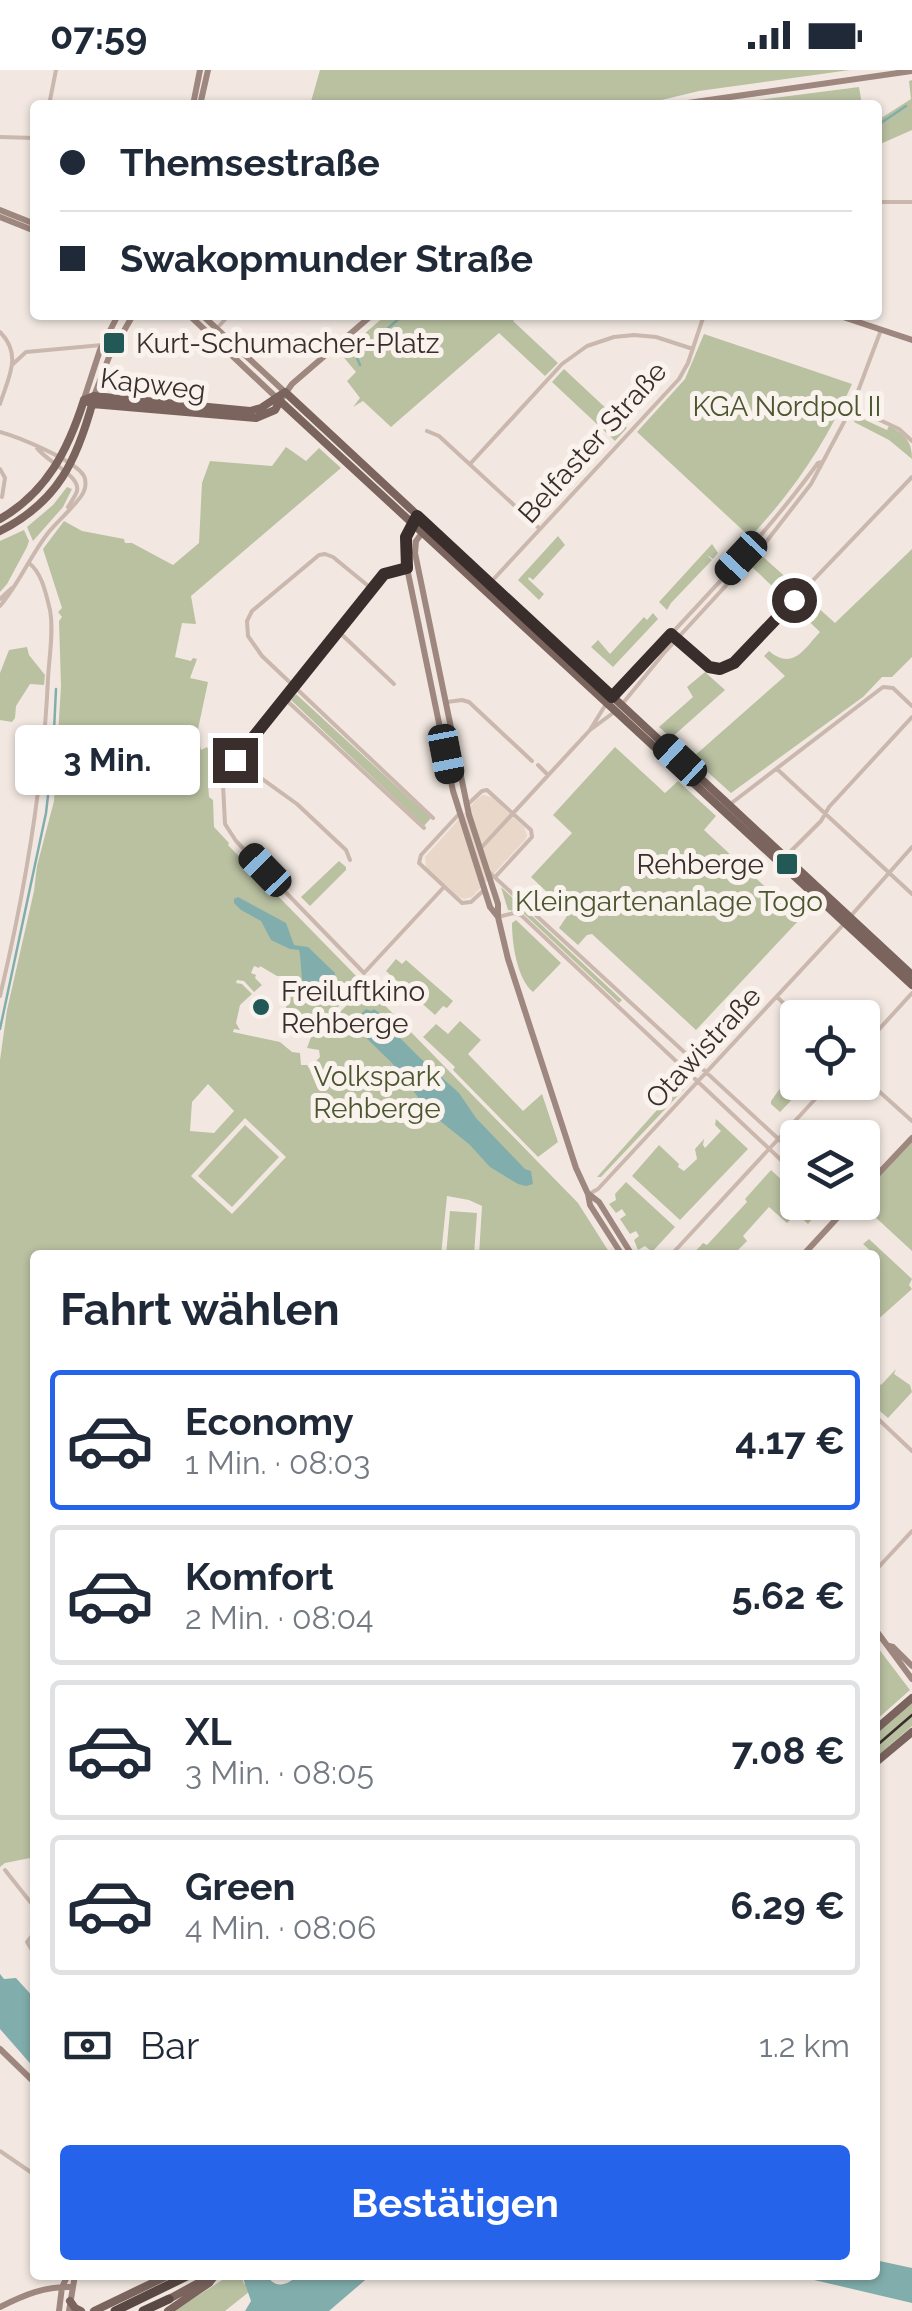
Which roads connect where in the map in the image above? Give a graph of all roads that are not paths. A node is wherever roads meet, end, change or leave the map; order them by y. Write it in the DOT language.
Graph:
graph roads {
  1 [pos="56,70"];
  2 [pos="204,70"];
  3 [pos="912,71"];
  4 [pos="50,100"];
  5 [pos="197,100"];
  6 [pos="709,100"];
  7 [pos="0,137"];
  8 [pos="30,138"];
  9 [pos="882,202"];
  10 [pos="912,202"];
  11 [pos="0,213"];
  12 [pos="30,225"];
  13 [pos="115,320"];
  14 [pos="129,320"];
  15 [pos="196,320"];
  16 [pos="206,320"];
  17 [pos="225,320"];
  18 [pos="366,320"];
  19 [pos="702,320"];
  20 [pos="851,320"];
  21 [pos="881,330"];
  22 [pos="0,332"];
  23 [pos="214,332"];
  24 [pos="912,340"];
  25 [pos="102,345"];
  26 [pos="11,346"];
  27 [pos="693,348"];
  28 [pos="26,352"];
  29 [pos="13,364"];
  30 [pos="1,396"];
  31 [pos="281,397"];
  32 [pos="90,400"];
  33 [pos="0,404"];
  34 [pos="852,407"];
  35 [pos="0,432"];
  36 [pos="427,432"];
  37 [pos="912,441"];
  38 [pos="59,462"];
  39 [pos="822,462"];
  40 [pos="470,464"];
  41 [pos="69,468"];
  42 [pos="0,470"];
  43 [pos="912,477"];
  44 [pos="2,498"];
  45 [pos="66,511"];
  46 [pos="0,518"];
  47 [pos="415,519"];
  48 [pos="425,529"];
  49 [pos="540,529"];
  50 [pos="0,530"];
  51 [pos="28,563"];
  52 [pos="418,566"];
  53 [pos="407,568"];
  54 [pos="490,583"];
  55 [pos="372,589"];
  56 [pos="0,602"];
  57 [pos="338,631"];
  58 [pos="671,634"];
  59 [pos="677,639"];
  60 [pos="394,684"];
  61 [pos="294,686"];
  62 [pos="284,698"];
  63 [pos="610,700"];
  64 [pos="447,702"];
  65 [pos="436,704"];
  66 [pos="912,706"];
  67 [pos="618,707"];
  68 [pos="912,717"];
  69 [pos="590,730"];
  70 [pos="247,768"];
  71 [pos="777,769"];
  72 [pos="548,775"];
  73 [pos="464,789"];
  74 [pos="453,791"];
  75 [pos="467,805"];
  76 [pos="729,806"];
  77 [pos="513,812"];
  78 [pos="459,814"];
  79 [pos="825,814"];
  80 [pos="433,818"];
  81 [pos="439,823"];
  82 [pos="424,828"];
  83 [pos="445,829"];
  84 [pos="430,834"];
  85 [pos="436,840"];
  86 [pos="912,846"];
  87 [pos="480,849"];
  88 [pos="473,856"];
  89 [pos="785,858"];
  90 [pos="350,860"];
  91 [pos="890,873"];
  92 [pos="493,880"];
  93 [pos="444,887"];
  94 [pos="484,890"];
  95 [pos="912,894"];
  96 [pos="498,916"];
  97 [pos="847,920"];
  98 [pos="912,976"];
  99 [pos="912,985"];
  100 [pos="912,992"];
  101 [pos="0,996"];
  102 [pos="777,996"];
  103 [pos="627,1000"];
  104 [pos="781,1000"];
  105 [pos="620,1007"];
  106 [pos="880,1028"];
  107 [pos="706,1072"];
  108 [pos="697,1082"];
  109 [pos="880,1092"];
  110 [pos="814,1100"];
  111 [pos="912,1121"];
  112 [pos="912,1138"];
  113 [pos="779,1139"];
  114 [pos="769,1150"];
  115 [pos="780,1160"];
  116 [pos="880,1172"];
  117 [pos="588,1194"];
  118 [pos="835,1220"];
  119 [pos="619,1250"];
  120 [pos="629,1250"];
  121 [pos="677,1250"];
  122 [pos="808,1250"];
  123 [pos="880,1421"];
  124 [pos="912,1451"];
  125 [pos="912,1531"];
  126 [pos="880,1566"];
  127 [pos="880,1635"];
  128 [pos="909,1666"];
  129 [pos="912,1679"];
  130 [pos="912,1698"];
  131 [pos="880,1726"];
  132 [pos="912,1732"];
  133 [pos="880,1759"];
  134 [pos="5,1870"];
  135 [pos="30,1902"];
  136 [pos="0,2049"];
  137 [pos="30,2078"];
  138 [pos="0,2151"];
  139 [pos="30,2172"];
  140 [pos="68,2280"];
  141 [pos="72,2280"];
  142 [pos="159,2280"];
  143 [pos="179,2280"];
  144 [pos="205,2280"];
  145 [pos="211,2280"];
  146 [pos="62,2287"];
  147 [pos="72,2287"];
  148 [pos="169,2299"];
  149 [pos="70,2306"];
  150 [pos="0,2307"];
  151 [pos="59,2311"];
  152 [pos="81,2311"];
  153 [pos="94,2311"];
  154 [pos="115,2311"];
  155 [pos="143,2311"];
  156 [pos="168,2311"];
  1 -- 4 [label="street"];
  2 -- 5 [label="street"];
  3 -- 6 [label="street"];
  7 -- 8 [label="street"];
  9 -- 10 [label="street"];
  11 -- 12 [label="street"];
  13 -- 25 [label="street"];
  14 -- 32 [label="street"];
  15 -- 23 [label="street"];
  16 -- 23 [label="street"];
  17 -- 23 [label="street"];
  18 -- 31 [label="street"];
  19 -- 27 [label="street, Belfaster Straße"];
  20 -- 21 [label="street"];
  21 -- 24 [label="street"];
  21 -- 34 [label="street"];
  22 -- 26 [label="street"];
  23 -- 31 [label="street"];
  25 -- 28 [label="street"];
  25 -- 32 [label="street"];
  26 -- 28 [label="street"];
  26 -- 29 [label="street"];
  27 -- 40 [label="street"];
  27 -- 49 [label="street, Belfaster Straße"];
  28 -- 29 [label="street"];
  29 -- 30 [label="street"];
  30 -- 33 [label="street"];
  31 -- 32 [label="main road, Kapweg"];
  31 -- 47 [label="main road"];
  32 -- 38 [label="main road"];
  32 -- 41 [label="main road"];
  34 -- 37 [label="street"];
  34 -- 39 [label="street"];
  35 -- 38 [label="street"];
  36 -- 40 [label="street"];
  38 -- 41 [label="street"];
  38 -- 46 [label="main road"];
  39 -- 58 [label="street"];
  39 -- 59 [label="street"];
  40 -- 49 [label="street"];
  41 -- 45 [label="street"];
  41 -- 45 [label="street"];
  41 -- 50 [label="main road"];
  42 -- 44 [label="street"];
  43 -- 59 [label="street"];
  45 -- 51 [label="street"];
  47 -- 48 [label="main road"];
  47 -- 53 [label="street"];
  48 -- 52 [label="street"];
  48 -- 54 [label="main road"];
  48 -- 63 [label="main road"];
  49 -- 54 [label="street, Belfaster Straße"];
  51 -- 56 [label="street"];
  51 -- 101 [label="street"];
  52 -- 53 [label="street"];
  52 -- 64 [label="street"];
  53 -- 55 [label="street"];
  53 -- 65 [label="street"];
  54 -- 63 [label="main road"];
  55 -- 57 [label="street"];
  55 -- 61 [label="street"];
  57 -- 60 [label="street"];
  57 -- 61 [label="street"];
  58 -- 59 [label="street"];
  58 -- 63 [label="street"];
  59 -- 67 [label="street"];
  61 -- 62 [label="street"];
  61 -- 80 [label="street"];
  62 -- 82 [label="street"];
  62 -- 93 [label="street"];
  63 -- 67 [label="main road"];
  63 -- 69 [label="street"];
  64 -- 65 [label="street"];
  64 -- 72 [label="street"];
  64 -- 73 [label="street"];
  65 -- 74 [label="street"];
  66 -- 71 [label="street"];
  67 -- 69 [label="street"];
  67 -- 76 [label="main road"];
  67 -- 97 [label="main road"];
  68 -- 79 [label="street"];
  69 -- 72 [label="street"];
  70 -- 90 [label="street"];
  71 -- 76 [label="street"];
  71 -- 79 [label="street"];
  72 -- 77 [label="street"];
  73 -- 74 [label="street"];
  73 -- 75 [label="street"];
  74 -- 78 [label="street"];
  75 -- 77 [label="street"];
  75 -- 78 [label="street"];
  75 -- 87 [label="street"];
  76 -- 89 [label="main road"];
  77 -- 87 [label="street"];
  77 -- 92 [label="street"];
  78 -- 83 [label="street"];
  78 -- 88 [label="street"];
  79 -- 89 [label="street"];
  79 -- 91 [label="street"];
  81 -- 83 [label="street"];
  83 -- 85 [label="street"];
  84 -- 85 [label="street"];
  85 -- 93 [label="street"];
  86 -- 91 [label="street, Otawistraße"];
  87 -- 88 [label="street"];
  87 -- 92 [label="street"];
  88 -- 94 [label="street"];
  89 -- 97 [label="main road"];
  91 -- 95 [label="street"];
  91 -- 97 [label="street, Otawistraße"];
  92 -- 94 [label="street"];
  92 -- 96 [label="street"];
  92 -- 103 [label="street"];
  93 -- 94 [label="street"];
  94 -- 96 [label="street"];
  96 -- 105 [label="street"];
  96 -- 117 [label="street"];
  97 -- 98 [label="main road"];
  97 -- 99 [label="main road"];
  97 -- 102 [label="street, Otawistraße"];
  100 -- 106 [label="street"];
  102 -- 104 [label="street"];
  102 -- 107 [label="street, Otawistraße"];
  103 -- 105 [label="street"];
  103 -- 107 [label="street"];
  105 -- 108 [label="street"];
  107 -- 108 [label="street, Otawistraße"];
  107 -- 113 [label="street"];
  108 -- 114 [label="street"];
  108 -- 117 [label="street, Otawistraße"];
  109 -- 111 [label="street"];
  110 -- 113 [label="street"];
  112 -- 116 [label="street"];
  113 -- 114 [label="street"];
  114 -- 115 [label="street"];
  114 -- 121 [label="street"];
  117 -- 119 [label="street"];
  117 -- 120 [label="street"];
  118 -- 122 [label="street"];
  123 -- 124 [label="street"];
  125 -- 126 [label="street"];
  127 -- 128 [label="street"];
  128 -- 129 [label="street"];
  130 -- 131 [label="main road"];
  132 -- 133 [label="main road"];
  134 -- 135 [label="street"];
  136 -- 137 [label="street"];
  138 -- 139 [label="street"];
  140 -- 146 [label="street"];
  141 -- 147 [label="street"];
  142 -- 153 [label="main road"];
  143 -- 154 [label="highway"];
  144 -- 148 [label="main road"];
  145 -- 156 [label="main road"];
  146 -- 147 [label="street"];
  146 -- 150 [label="street"];
  146 -- 151 [label="street"];
  147 -- 149 [label="street"];
  148 -- 155 [label="highway"];
  149 -- 152 [label="main road"];
}
